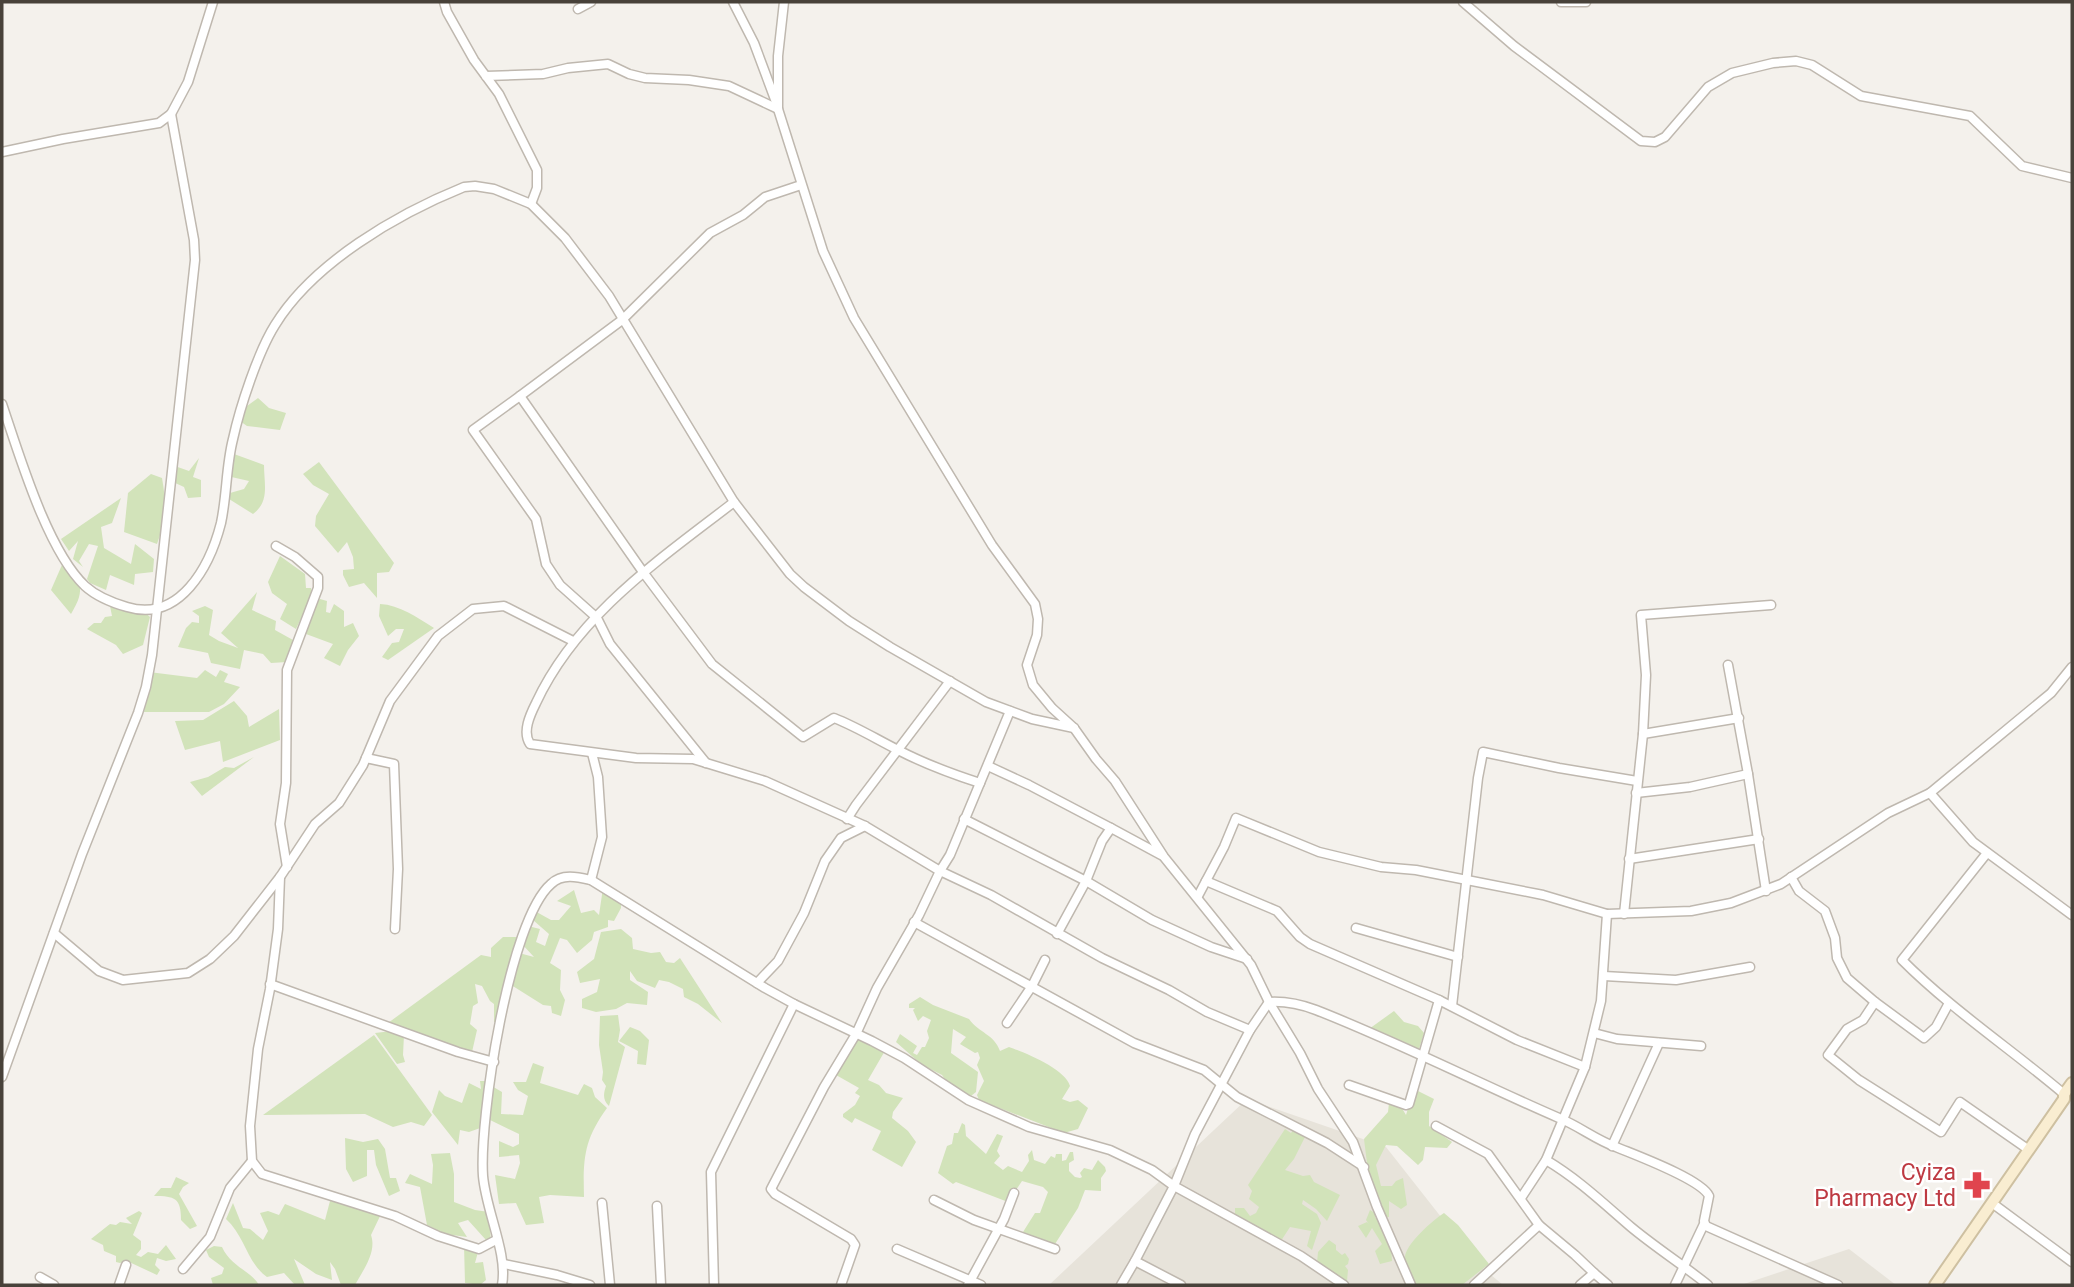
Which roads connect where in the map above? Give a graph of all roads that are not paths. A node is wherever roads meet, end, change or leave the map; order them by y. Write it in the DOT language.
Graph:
graph roads {
  1 [pos="213,2"];
  2 [pos="444,2"];
  3 [pos="591,2"];
  4 [pos="733,2"];
  5 [pos="784,2"];
  6 [pos="1463,2"];
  7 [pos="1561,2"];
  8 [pos="1586,2"];
  9 [pos="578,9"];
  10 [pos="486,76"];
  11 [pos="778,109"];
  12 [pos="171,114"];
  13 [pos="2,152"];
  14 [pos="2072,178"];
  15 [pos="801,185"];
  16 [pos="531,204"];
  17 [pos="622,320"];
  18 [pos="520,396"];
  19 [pos="2,404"];
  20 [pos="734,502"];
  21 [pos="275,546"];
  22 [pos="643,572"];
  23 [pos="1771,605"];
  24 [pos="156,609"];
  25 [pos="597,618"];
  26 [pos="573,641"];
  27 [pos="1728,665"];
  28 [pos="2072,667"];
  29 [pos="950,681"];
  30 [pos="1010,710"];
  31 [pos="1739,718"];
  32 [pos="1074,729"];
  33 [pos="1643,734"];
  34 [pos="897,750"];
  35 [pos="593,752"];
  36 [pos="366,758"];
  37 [pos="706,763"];
  38 [pos="988,766"];
  39 [pos="1748,774"];
  40 [pos="1637,781"];
  41 [pos="980,783"];
  42 [pos="1636,793"];
  43 [pos="1930,793"];
  44 [pos="964,819"];
  45 [pos="848,820"];
  46 [pos="865,827"];
  47 [pos="1111,828"];
  48 [pos="1759,839"];
  49 [pos="1987,853"];
  50 [pos="1164,857"];
  51 [pos="1629,859"];
  52 [pos="287,867"];
  53 [pos="940,871"];
  54 [pos="280,877"];
  55 [pos="1791,877"];
  56 [pos="591,880"];
  57 [pos="1468,880"];
  58 [pos="1086,881"];
  59 [pos="1206,881"];
  60 [pos="1766,891"];
  61 [pos="1198,896"];
  62 [pos="1607,914"];
  63 [pos="1624,914"];
  64 [pos="2072,915"];
  65 [pos="914,922"];
  66 [pos="1356,928"];
  67 [pos="395,929"];
  68 [pos="54,933"];
  69 [pos="1057,934"];
  70 [pos="1458,957"];
  71 [pos="1247,959"];
  72 [pos="1045,960"];
  73 [pos="1750,967"];
  74 [pos="1604,976"];
  75 [pos="757,983"];
  76 [pos="270,984"];
  77 [pos="1032,986"];
  78 [pos="1439,1000"];
  79 [pos="1269,1002"];
  80 [pos="1875,1002"];
  81 [pos="1949,1003"];
  82 [pos="794,1004"];
  83 [pos="1452,1006"];
  84 [pos="1007,1023"];
  85 [pos="1250,1030"];
  86 [pos="1594,1033"];
  87 [pos="856,1034"];
  88 [pos="1659,1043"];
  89 [pos="1700,1046"];
  90 [pos="1424,1057"];
  91 [pos="494,1062"];
  92 [pos="1585,1067"];
  93 [pos="2,1077"];
  94 [pos="2072,1083"];
  95 [pos="1223,1084"];
  96 [pos="1349,1085"];
  97 [pos="2064,1094"];
  98 [pos="1562,1119"];
  99 [pos="1436,1126"];
  100 [pos="1612,1146"];
  101 [pos="2029,1150"];
  102 [pos="1546,1160"];
  103 [pos="252,1161"];
  104 [pos="1364,1167"];
  105 [pos="1174,1186"];
  106 [pos="1014,1193"];
  107 [pos="1521,1198"];
  108 [pos="934,1200"];
  109 [pos="602,1203"];
  110 [pos="1992,1203"];
  111 [pos="657,1206"];
  112 [pos="1704,1224"];
  113 [pos="1539,1225"];
  114 [pos="999,1229"];
  115 [pos="496,1240"];
  116 [pos="897,1249"];
  117 [pos="1055,1249"];
  118 [pos="1135,1261"];
  119 [pos="2072,1262"];
  120 [pos="504,1264"];
  121 [pos="126,1265"];
  122 [pos="1684,1266"];
  123 [pos="183,1269"];
  124 [pos="1594,1273"];
  125 [pos="557,1275"];
  126 [pos="40,1276"];
  127 [pos="969,1283"];
  128 [pos="54,1285"];
  129 [pos="119,1285"];
  130 [pos="502,1285"];
  131 [pos="554,1285"];
  132 [pos="590,1285"];
  133 [pos="610,1285"];
  134 [pos="661,1285"];
  135 [pos="715,1285"];
  136 [pos="841,1285"];
  137 [pos="981,1285"];
  138 [pos="1121,1285"];
  139 [pos="1181,1285"];
  140 [pos="1344,1285"];
  141 [pos="1411,1285"];
  142 [pos="1474,1285"];
  143 [pos="1580,1285"];
  144 [pos="1608,1285"];
  145 [pos="1675,1285"];
  146 [pos="1708,1285"];
  147 [pos="1838,1285"];
  148 [pos="1935,1285"];
  1 -- 12 [label="street"];
  2 -- 10 [label="street"];
  3 -- 9 [label="street"];
  4 -- 11 [label="street"];
  5 -- 11 [label="street"];
  6 -- 14 [label="street"];
  7 -- 8 [label="street"];
  10 -- 11 [label="street"];
  10 -- 16 [label="street"];
  11 -- 15 [label="street"];
  12 -- 13 [label="street"];
  12 -- 24 [label="street"];
  15 -- 17 [label="street"];
  15 -- 32 [label="street"];
  16 -- 17 [label="street"];
  16 -- 24 [label="street"];
  17 -- 18 [label="street"];
  17 -- 20 [label="street"];
  18 -- 22 [label="street"];
  18 -- 25 [label="street"];
  19 -- 24 [label="street"];
  20 -- 22 [label="street"];
  20 -- 29 [label="street"];
  21 -- 52 [label="street"];
  22 -- 25 [label="street"];
  22 -- 34 [label="street"];
  23 -- 33 [label="street"];
  24 -- 68 [label="street"];
  25 -- 26 [label="street"];
  25 -- 37 [label="street"];
  26 -- 35 [label="street"];
  26 -- 36 [label="street"];
  27 -- 31 [label="street"];
  28 -- 43 [label="street"];
  29 -- 30 [label="street"];
  29 -- 34 [label="street"];
  30 -- 32 [label="street"];
  30 -- 38 [label="street"];
  31 -- 33 [label="street"];
  31 -- 39 [label="street"];
  32 -- 50 [label="street"];
  33 -- 40 [label="street"];
  34 -- 41 [label="street"];
  34 -- 45 [label="street"];
  35 -- 37 [label="street"];
  35 -- 56 [label="street"];
  36 -- 52 [label="street"];
  36 -- 67 [label="street"];
  37 -- 45 [label="street"];
  38 -- 41 [label="street"];
  38 -- 47 [label="street"];
  39 -- 42 [label="street"];
  39 -- 48 [label="street"];
  40 -- 42 [label="street"];
  40 -- 57 [label="street"];
  41 -- 44 [label="street"];
  42 -- 51 [label="street"];
  43 -- 49 [label="street"];
  43 -- 55 [label="street"];
  44 -- 53 [label="street"];
  44 -- 58 [label="street"];
  45 -- 46 [label="street"];
  46 -- 53 [label="street"];
  46 -- 75 [label="street"];
  47 -- 50 [label="street"];
  47 -- 58 [label="street"];
  48 -- 51 [label="street"];
  48 -- 60 [label="street"];
  49 -- 64 [label="street"];
  49 -- 81 [label="street"];
  50 -- 61 [label="street"];
  51 -- 63 [label="street"];
  52 -- 54 [label="street"];
  53 -- 65 [label="street"];
  53 -- 69 [label="street"];
  54 -- 68 [label="street"];
  54 -- 76 [label="street"];
  55 -- 60 [label="street"];
  55 -- 80 [label="street"];
  56 -- 75 [label="street"];
  56 -- 91 [label="street"];
  57 -- 59 [label="street"];
  57 -- 62 [label="street"];
  57 -- 70 [label="street"];
  58 -- 69 [label="street"];
  58 -- 71 [label="street"];
  59 -- 61 [label="street"];
  59 -- 78 [label="street"];
  60 -- 63 [label="street"];
  61 -- 71 [label="street"];
  62 -- 63 [label="street"];
  62 -- 74 [label="street"];
  65 -- 77 [label="street"];
  65 -- 87 [label="street"];
  66 -- 70 [label="street"];
  68 -- 93 [label="street"];
  69 -- 85 [label="street"];
  70 -- 83 [label="street"];
  71 -- 79 [label="street"];
  72 -- 77 [label="street"];
  73 -- 74 [label="street"];
  74 -- 86 [label="street"];
  75 -- 82 [label="street"];
  76 -- 91 [label="street"];
  76 -- 103 [label="street"];
  77 -- 84 [label="street"];
  77 -- 95 [label="street"];
  78 -- 83 [label="street"];
  78 -- 90 [label="street"];
  79 -- 85 [label="street"];
  79 -- 90 [label="street"];
  79 -- 104 [label="street"];
  80 -- 81 [label="street"];
  80 -- 101 [label="street"];
  81 -- 97 [label="street"];
  82 -- 87 [label="street"];
  82 -- 135 [label="street"];
  83 -- 92 [label="street"];
  85 -- 95 [label="street"];
  86 -- 88 [label="street"];
  86 -- 92 [label="street"];
  87 -- 105 [label="street"];
  87 -- 136 [label="street"];
  88 -- 89 [label="street"];
  88 -- 100 [label="street"];
  90 -- 96 [label="street"];
  90 -- 98 [label="street"];
  91 -- 115 [label="street"];
  92 -- 98 [label="street"];
  94 -- 97 [label="street"];
  95 -- 104 [label="street"];
  95 -- 105 [label="street"];
  97 -- 101 [label="street"];
  98 -- 100 [label="street"];
  98 -- 102 [label="street"];
  99 -- 107 [label="street"];
  100 -- 112 [label="street"];
  101 -- 110 [label="street"];
  102 -- 107 [label="street"];
  102 -- 122 [label="street"];
  103 -- 115 [label="street"];
  103 -- 123 [label="street"];
  104 -- 141 [label="street"];
  105 -- 118 [label="street"];
  105 -- 140 [label="street"];
  106 -- 114 [label="street"];
  107 -- 113 [label="street"];
  108 -- 114 [label="street"];
  109 -- 133 [label="street"];
  110 -- 119 [label="street"];
  110 -- 148 [label="street"];
  111 -- 134 [label="street"];
  112 -- 122 [label="street"];
  112 -- 147 [label="street"];
  113 -- 124 [label="street"];
  113 -- 142 [label="street"];
  114 -- 117 [label="street"];
  114 -- 127 [label="street"];
  115 -- 120 [label="street"];
  116 -- 127 [label="street"];
  118 -- 138 [label="street"];
  118 -- 139 [label="street"];
  120 -- 125 [label="street"];
  120 -- 130 [label="street"];
  121 -- 129 [label="street"];
  122 -- 145 [label="street"];
  122 -- 146 [label="street"];
  124 -- 143 [label="street"];
  124 -- 144 [label="street"];
  125 -- 131 [label="street"];
  125 -- 132 [label="street"];
  126 -- 128 [label="street"];
  127 -- 137 [label="street"];
}
